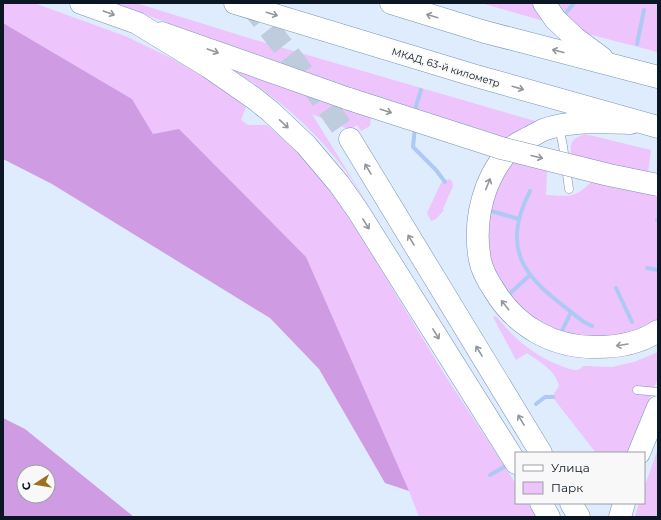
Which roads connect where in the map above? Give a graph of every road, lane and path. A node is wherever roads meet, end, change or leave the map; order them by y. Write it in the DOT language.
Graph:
graph roads {
  1 [pos="81,3"];
  2 [pos="235,3"];
  3 [pos="391,3"];
  4 [pos="544,3"];
  5 [pos="137,24"];
  6 [pos="609,64"];
  7 [pos="658,77"];
  8 [pos="651,126"];
  9 [pos="559,127"];
  10 [pos="350,139"];
  11 [pos="658,185"];
  12 [pos="568,189"];
  13 [pos="658,332"];
  14 [pos="637,390"];
  15 [pos="658,392"];
  16 [pos="658,407"];
  17 [pos="540,452"];
  18 [pos="639,452"];
  19 [pos="515,461"];
  20 [pos="542,504"];
  21 [pos="571,504"];
  22 [pos="624,504"];
  23 [pos="549,517"];
  24 [pos="579,517"];
  25 [pos="620,517"];
  1 -- 5 [label="main road, one-way"];
  2 -- 8 [label="main road, МКАД, 63-й километр, one-way"];
  6 -- 3 [label="main road, one-way"];
  4 -- 6 [label="main road"];
  5 -- 11 [label="main road, one-way, bridge"];
  5 -- 19 [label="main road, one-way"];
  6 -- 7 [label="main road"];
  8 -- 9 [label="main road"];
  9 -- 12 [label="lane"];
  13 -- 9 [label="main road, one-way"];
  17 -- 10 [label="main road, one-way"];
  14 -- 15 [label="lane"];
  16 -- 18 [label="main road"];
  20 -- 23 [label="main road"];
  21 -- 24 [label="main road"];
  22 -- 25 [label="main road"];
}
